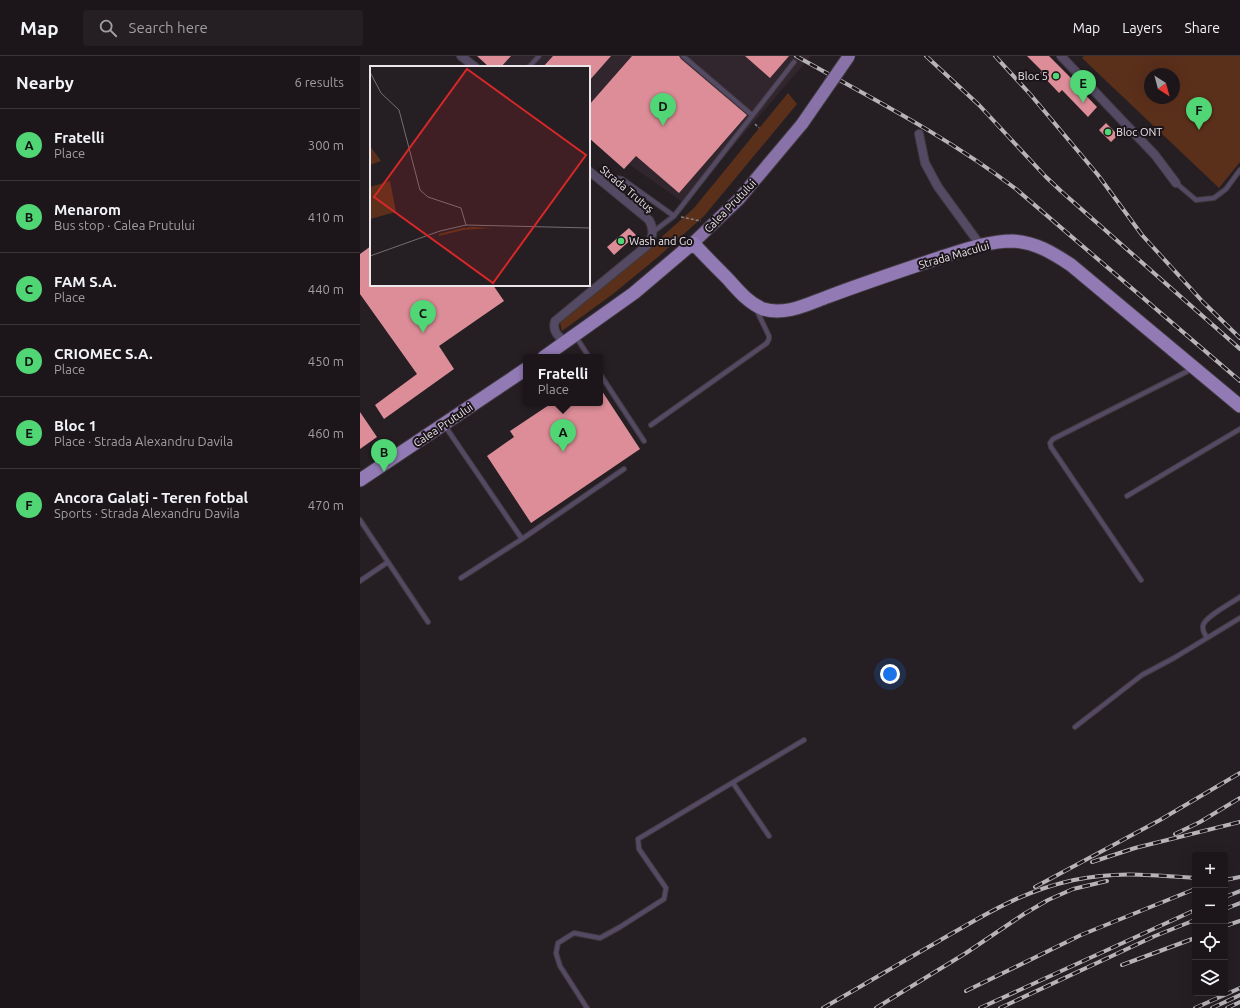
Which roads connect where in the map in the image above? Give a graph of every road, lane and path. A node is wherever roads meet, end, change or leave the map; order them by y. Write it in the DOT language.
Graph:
graph roads {
  1 [pos="461,56"];
  2 [pos="539,56"];
  3 [pos="683,56"];
  4 [pos="848,56"];
  5 [pos="1061,56"];
  6 [pos="794,62"];
  7 [pos="474,66"];
  8 [pos="530,66"];
  9 [pos="752,115"];
  10 [pos="919,134"];
  11 [pos="1240,170"];
  12 [pos="590,172"];
  13 [pos="1176,183"];
  14 [pos="674,216"];
  15 [pos="715,223"];
  16 [pos="653,232"];
  17 [pos="693,243"];
  18 [pos="981,246"];
  19 [pos="753,304"];
  20 [pos="570,338"];
  21 [pos="548,354"];
  22 [pos="586,354"];
  23 [pos="1195,368"];
  24 [pos="523,372"];
  25 [pos="603,379"];
  26 [pos="1240,406"];
  27 [pos="444,424"];
  28 [pos="652,425"];
  29 [pos="1240,430"];
  30 [pos="644,441"];
  31 [pos="624,469"];
  32 [pos="360,480"];
  33 [pos="1127,496"];
  34 [pos="360,520"];
  35 [pos="522,539"];
  36 [pos="388,562"];
  37 [pos="461,578"];
  38 [pos="1141,580"];
  39 [pos="360,581"];
  40 [pos="1240,598"];
  41 [pos="1240,618"];
  42 [pos="428,622"];
  43 [pos="1207,638"];
  44 [pos="1075,727"];
  45 [pos="804,740"];
  46 [pos="733,783"];
  47 [pos="769,836"];
  48 [pos="587,1008"];
  1 -- 7 [label="street"];
  2 -- 8 [label="lane"];
  3 -- 9 [label="lane"];
  4 -- 15 [label="main road, Calea Prutului, bridge"];
  5 -- 13 [label="street"];
  6 -- 9 [label="lane"];
  9 -- 14 [label="lane"];
  10 -- 18 [label="street"];
  11 -- 13 [label="lane"];
  12 -- 14 [label="lane"];
  12 -- 16 [label="street, Strada Trutuș"];
  14 -- 15 [label="path"];
  14 -- 16 [label="lane"];
  15 -- 17 [label="main road, Calea Prutului"];
  16 -- 20 [label="street"];
  17 -- 19 [label="highway, Strada Macului"];
  17 -- 20 [label="highway, Calea Prutului"];
  18 -- 19 [label="highway, Strada Macului"];
  18 -- 23 [label="highway, Strada Macului"];
  19 -- 28 [label="lane"];
  20 -- 21 [label="highway, Calea Prutului"];
  20 -- 22 [label="lane"];
  23 -- 26 [label="highway, Strada Macului"];
  23 -- 38 [label="lane"];
  24 -- 27 [label="highway, Calea Prutului"];
  25 -- 30 [label="lane"];
  27 -- 32 [label="highway, Calea Prutului"];
  27 -- 35 [label="lane"];
  29 -- 33 [label="lane"];
  31 -- 35 [label="lane"];
  34 -- 36 [label="lane"];
  35 -- 37 [label="lane"];
  36 -- 39 [label="lane"];
  36 -- 42 [label="lane"];
  40 -- 43 [label="lane"];
  41 -- 43 [label="lane"];
  43 -- 44 [label="lane"];
  45 -- 46 [label="lane"];
  46 -- 47 [label="lane"];
  46 -- 48 [label="lane"];
}
